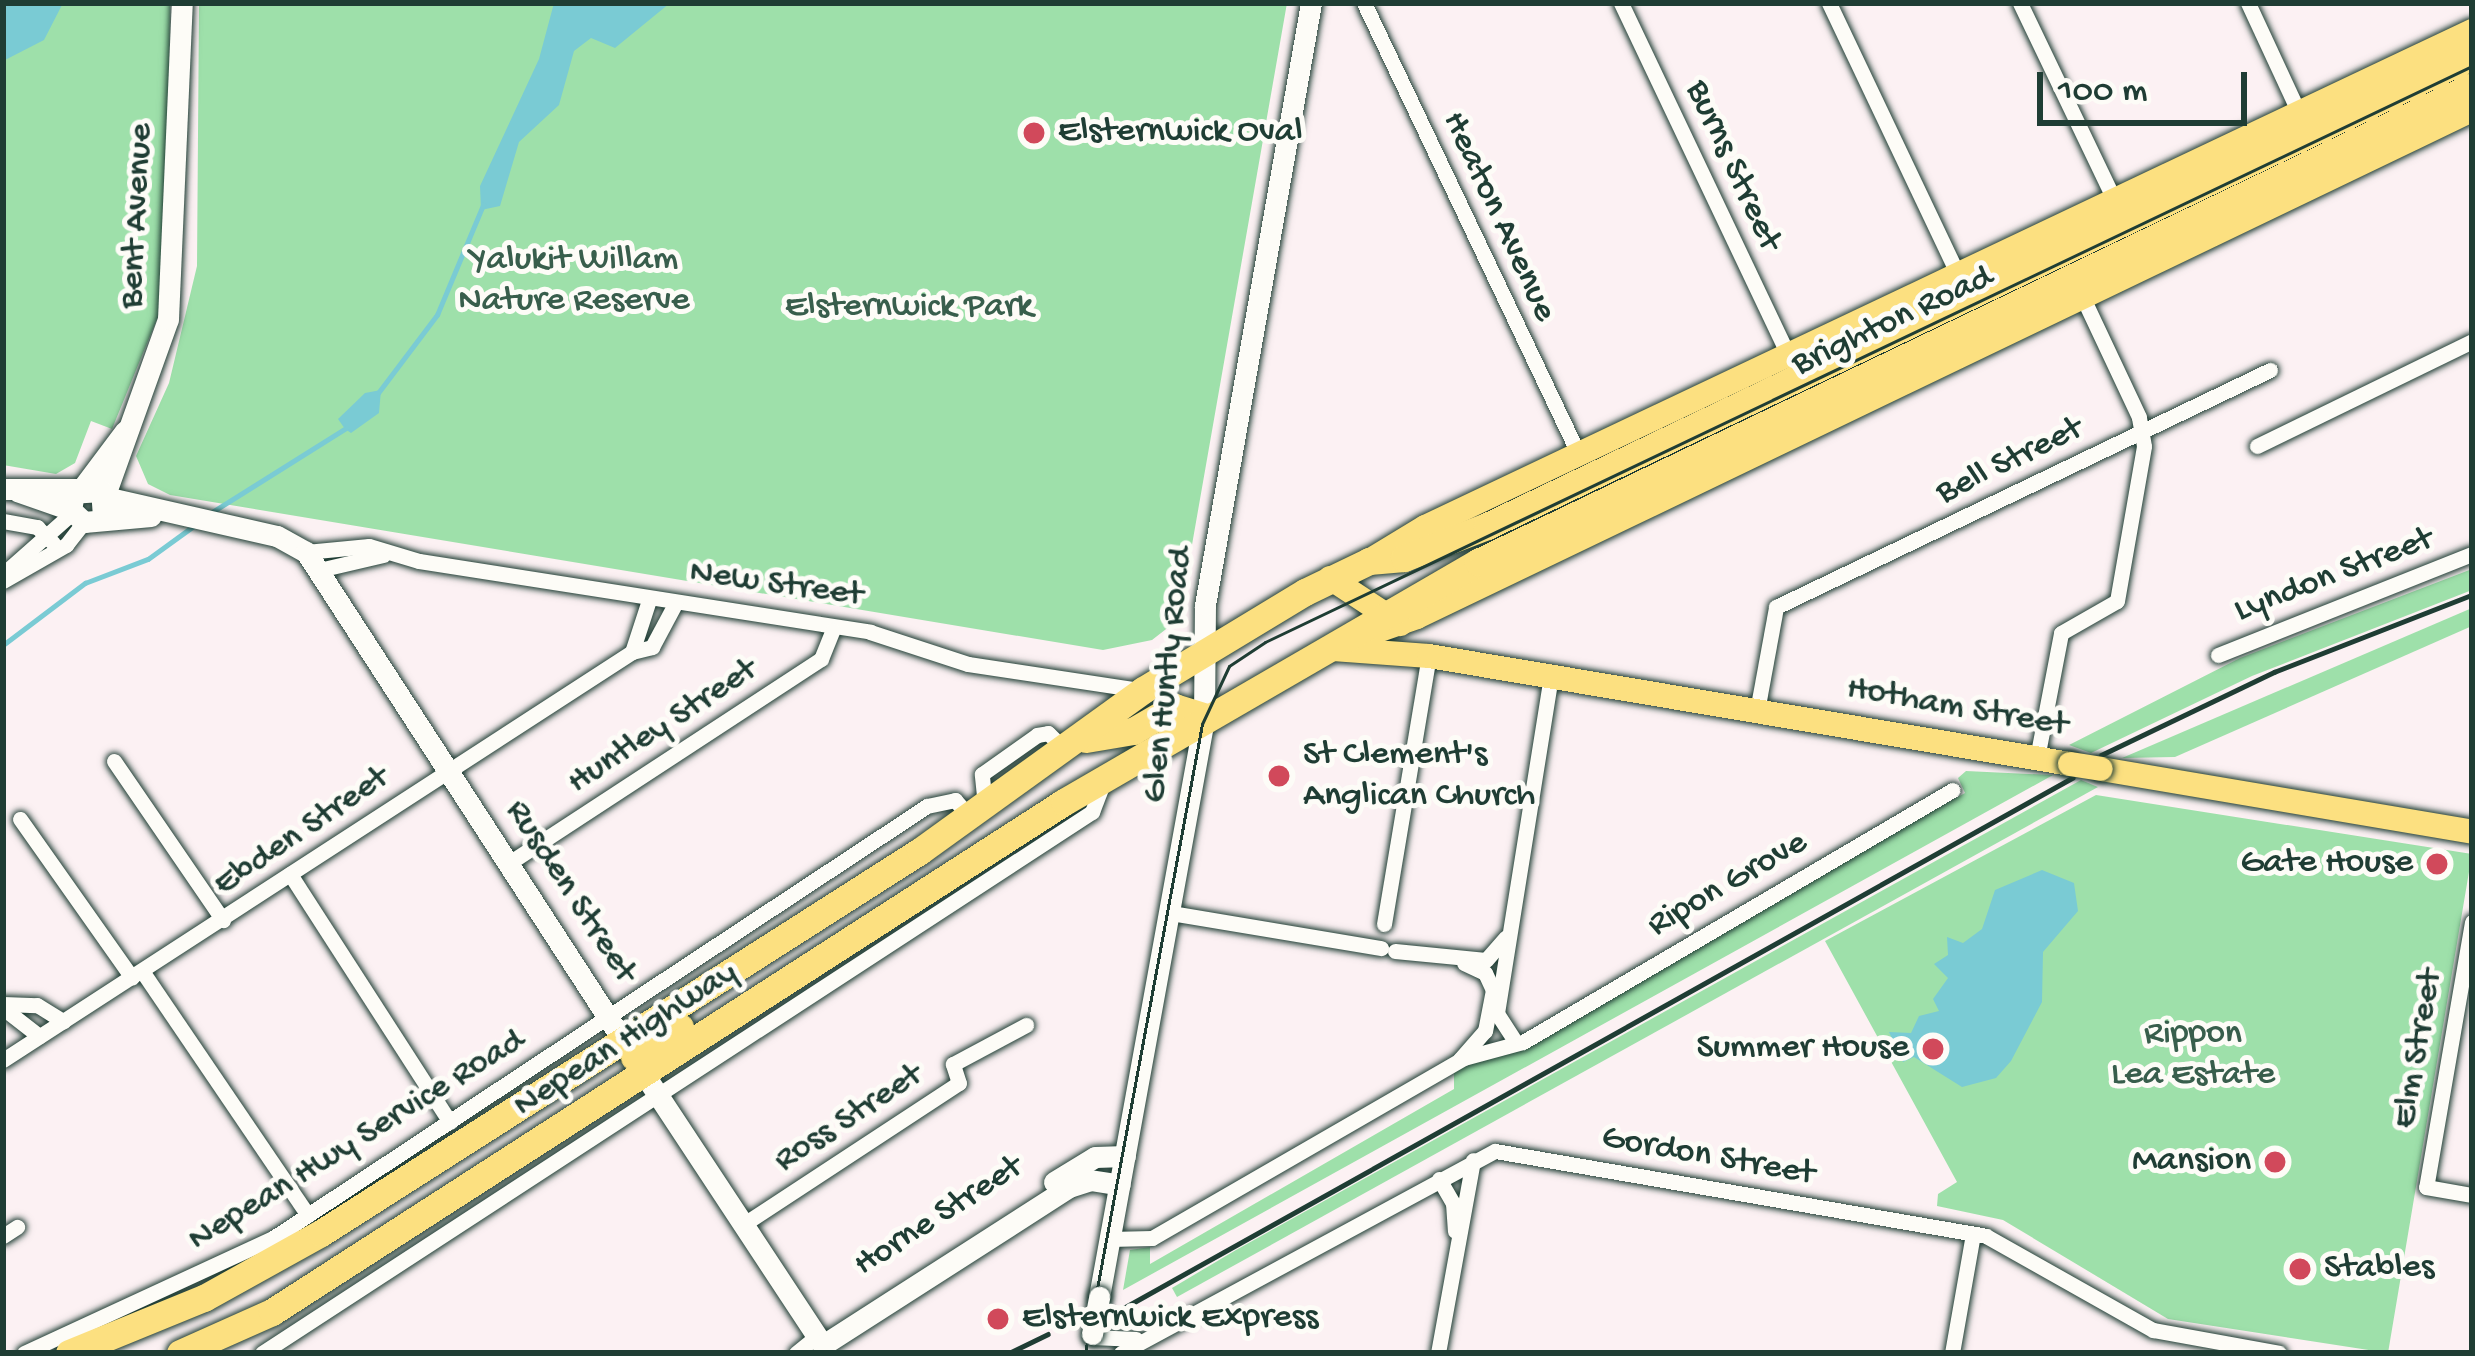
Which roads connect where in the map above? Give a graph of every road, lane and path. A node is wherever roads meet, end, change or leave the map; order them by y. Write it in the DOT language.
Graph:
graph roads {
  1 [pos="182,3"];
  2 [pos="1311,3"];
  3 [pos="1364,3"];
  4 [pos="1622,3"];
  5 [pos="1829,3"];
  6 [pos="2020,3"];
  7 [pos="2248,3"];
  8 [pos="2467,42"];
  9 [pos="2472,86"];
  10 [pos="2472,110"];
  11 [pos="2299,113"];
  12 [pos="2224,149"];
  13 [pos="2115,200"];
  14 [pos="2192,205"];
  15 [pos="2006,252"];
  16 [pos="2173,254"];
  17 [pos="2055,255"];
  18 [pos="1958,275"];
  19 [pos="2082,296"];
  20 [pos="2472,340"];
  21 [pos="1788,355"];
  22 [pos="2270,370"];
  23 [pos="1743,378"];
  24 [pos="1850,383"];
  25 [pos="1888,389"];
  26 [pos="129,426"];
  27 [pos="1724,428"];
  28 [pos="2144,430"];
  29 [pos="2257,446"];
  30 [pos="1579,455"];
  31 [pos="120,459"];
  32 [pos="10,490"];
  33 [pos="88,504"];
  34 [pos="136,505"];
  35 [pos="163,516"];
  36 [pos="3,521"];
  37 [pos="54,544"];
  38 [pos="2472,554"];
  39 [pos="306,555"];
  40 [pos="1369,561"];
  41 [pos="3,577"];
  42 [pos="1330,578"];
  43 [pos="650,600"];
  44 [pos="675,604"];
  45 [pos="1393,620"];
  46 [pos="833,630"];
  47 [pos="1343,644"];
  48 [pos="1203,651"];
  49 [pos="632,652"];
  50 [pos="2218,655"];
  51 [pos="1430,656"];
  52 [pos="1551,676"];
  53 [pos="1143,690"];
  54 [pos="1757,711"];
  55 [pos="1204,718"];
  56 [pos="1074,746"];
  57 [pos="2037,758"];
  58 [pos="114,761"];
  59 [pos="449,771"];
  60 [pos="1105,777"];
  61 [pos="1953,790"];
  62 [pos="20,819"];
  63 [pos="2472,832"];
  64 [pos="1030,838"];
  65 [pos="509,863"];
  66 [pos="290,874"];
  67 [pos="1171,913"];
  68 [pos="2472,922"];
  69 [pos="219,923"];
  70 [pos="1384,924"];
  71 [pos="1507,934"];
  72 [pos="1461,962"];
  73 [pos="137,975"];
  74 [pos="3,1006"];
  75 [pos="2464,1013"];
  76 [pos="63,1021"];
  77 [pos="1026,1024"];
  78 [pos="588,1030"];
  79 [pos="1533,1032"];
  80 [pos="40,1036"];
  81 [pos="1513,1038"];
  82 [pos="633,1056"];
  83 [pos="1460,1059"];
  84 [pos="3,1060"];
  85 [pos="450,1122"];
  86 [pos="1125,1156"];
  87 [pos="1472,1160"];
  88 [pos="1439,1179"];
  89 [pos="1120,1185"];
  90 [pos="1048,1193"];
  91 [pos="2472,1196"];
  92 [pos="308,1215"];
  93 [pos="744,1224"];
  94 [pos="1973,1234"];
  95 [pos="1109,1239"];
  96 [pos="1454,1252"];
  97 [pos="1145,1338"];
  98 [pos="1091,1341"];
  99 [pos="815,1345"];
  100 [pos="24,1353"];
  101 [pos="69,1353"];
  102 [pos="180,1353"];
  103 [pos="262,1353"];
  104 [pos="796,1353"];
  105 [pos="1121,1353"];
  106 [pos="1438,1353"];
  107 [pos="1952,1353"];
  108 [pos="2279,1353"];
  1 -- 26 [label="street, Bent Avenue"];
  2 -- 48 [label="street, Glen Huntly Road"];
  3 -- 30 [label="street, Heaton Avenue"];
  4 -- 21 [label="street, Burns Street"];
  5 -- 18 [label="street"];
  6 -- 13 [label="street"];
  7 -- 11 [label="street"];
  8 -- 11 [label="main road, Brighton Road"];
  8 -- 14 [label="highway, Brighton Road"];
  9 -- 14 [label="highway, Brighton Road"];
  10 -- 16 [label="main road, Brighton Road"];
  11 -- 12 [label="main road, Brighton Road"];
  12 -- 13 [label="main road, Brighton Road"];
  12 -- 14 [label="main road"];
  13 -- 15 [label="main road, Brighton Road"];
  14 -- 16 [label="main road"];
  14 -- 17 [label="highway, Brighton Road"];
  14 -- 24 [label="highway, Brighton Road"];
  15 -- 17 [label="main road"];
  15 -- 18 [label="main road, Brighton Road"];
  16 -- 19 [label="main road, Brighton Road"];
  17 -- 27 [label="highway, Brighton Road"];
  18 -- 21 [label="main road, Brighton Road"];
  19 -- 25 [label="main road, Brighton Road"];
  19 -- 28 [label="street"];
  20 -- 29 [label="street"];
  21 -- 23 [label="main road, Brighton Road"];
  22 -- 28 [label="street, Bell Street"];
  23 -- 27 [label="main road"];
  23 -- 30 [label="main road, Brighton Road"];
  24 -- 25 [label="main road"];
  24 -- 27 [label="highway, Brighton Road"];
  25 -- 45 [label="main road, Brighton Road"];
  26 -- 31 [label="street, Bent Avenue"];
  26 -- 33 [label="street, Bent Avenue"];
  27 -- 40 [label="highway, Brighton Road"];
  27 -- 45 [label="highway, Brighton Road"];
  28 -- 54 [label="street, Bell Street"];
  28 -- 57 [label="street"];
  30 -- 40 [label="main road, Brighton Road"];
  31 -- 33 [label="street, Bent Avenue"];
  31 -- 34 [label="street"];
  32 -- 33 [label="street, New Street"];
  33 -- 34 [label="street, New Street"];
  33 -- 35 [label="street, New Street"];
  33 -- 37 [label="street"];
  34 -- 35 [label="street, New Street"];
  35 -- 39 [label="street, New Street"];
  36 -- 37 [label="street"];
  37 -- 41 [label="street"];
  38 -- 50 [label="street, Lyndon Street"];
  39 -- 43 [label="street, New Street"];
  39 -- 59 [label="street, Rusden Street"];
  40 -- 42 [label="highway, Brighton Road"];
  42 -- 45 [label="main road"];
  42 -- 48 [label="highway, Brighton Road"];
  43 -- 44 [label="street, New Street"];
  43 -- 49 [label="street"];
  44 -- 46 [label="street, New Street"];
  44 -- 49 [label="street, Ebden Street"];
  45 -- 47 [label="highway, Brighton Road"];
  45 -- 51 [label="main road"];
  46 -- 53 [label="street, New Street"];
  46 -- 65 [label="street, Huntley Street"];
  47 -- 51 [label="main road, Hotham Street"];
  47 -- 55 [label="highway, Brighton Road"];
  48 -- 53 [label="highway, Nepean Highway"];
  48 -- 55 [label="street, Glen Huntly Road"];
  49 -- 59 [label="street, Ebden Street"];
  51 -- 52 [label="main road, Hotham Street"];
  51 -- 70 [label="street"];
  52 -- 54 [label="main road, Hotham Street"];
  52 -- 71 [label="street"];
  53 -- 56 [label="highway, Nepean Highway"];
  54 -- 57 [label="main road, Hotham Street"];
  55 -- 56 [label="highway"];
  55 -- 60 [label="highway, Nepean Highway"];
  55 -- 67 [label="street, Glen Huntly Road"];
  56 -- 82 [label="highway, Nepean Highway"];
  57 -- 63 [label="main road, Hotham Street, bridge"];
  58 -- 69 [label="street"];
  59 -- 65 [label="street, Rusden Street"];
  59 -- 66 [label="street, Ebden Street"];
  60 -- 64 [label="highway, Nepean Highway"];
  60 -- 64 [label="street"];
  61 -- 79 [label="street, Ripon Grove"];
  62 -- 73 [label="street"];
  64 -- 82 [label="street"];
  64 -- 82 [label="highway, Nepean Highway"];
  65 -- 82 [label="street, Rusden Street"];
  66 -- 69 [label="street, Ebden Street"];
  66 -- 85 [label="street"];
  67 -- 72 [label="street"];
  67 -- 86 [label="street, Glen Huntly Road"];
  68 -- 75 [label="street, Elm Street"];
  69 -- 73 [label="street, Ebden Street"];
  71 -- 72 [label="street"];
  71 -- 81 [label="street"];
  72 -- 83 [label="street"];
  73 -- 76 [label="street, Ebden Street"];
  73 -- 92 [label="street"];
  74 -- 76 [label="street"];
  74 -- 80 [label="street"];
  75 -- 91 [label="street, Elm Street"];
  76 -- 80 [label="street, Ebden Street"];
  77 -- 93 [label="street, Ross Street"];
  78 -- 82 [label="street, Nepean Highway"];
  78 -- 85 [label="street, Nepean Hwy Service Road"];
  79 -- 81 [label="street, Ripon Grove"];
  79 -- 83 [label="street, Ripon Grove"];
  80 -- 84 [label="street, Ebden Street"];
  81 -- 83 [label="street, Ripon Grove"];
  82 -- 93 [label="street, Rusden Street"];
  82 -- 101 [label="highway, Nepean Highway"];
  82 -- 102 [label="highway, Nepean Highway"];
  82 -- 103 [label="street"];
  83 -- 95 [label="street, Ripon Grove"];
  85 -- 92 [label="street, Nepean Hwy Service Road"];
  86 -- 89 [label="street, Glen Huntly Road"];
  86 -- 90 [label="street, Horne Street"];
  87 -- 88 [label="street, Gordon Street"];
  87 -- 94 [label="street, Gordon Street"];
  87 -- 96 [label="street"];
  88 -- 96 [label="street"];
  88 -- 97 [label="street, Gordon Street"];
  89 -- 90 [label="street, Horne Street"];
  89 -- 95 [label="street, Glen Huntly Road"];
  90 -- 99 [label="street, Horne Street"];
  92 -- 100 [label="street, Nepean Hwy Service Road"];
  93 -- 99 [label="street, Rusden Street"];
  94 -- 107 [label="street"];
  94 -- 108 [label="street, Gordon Street"];
  95 -- 98 [label="street, Glen Huntly Road, bridge"];
  96 -- 106 [label="street"];
  97 -- 98 [label="street, Gordon Street"];
  97 -- 105 [label="street, Gordon Street"];
  99 -- 104 [label="street, Horne Street"];
}
